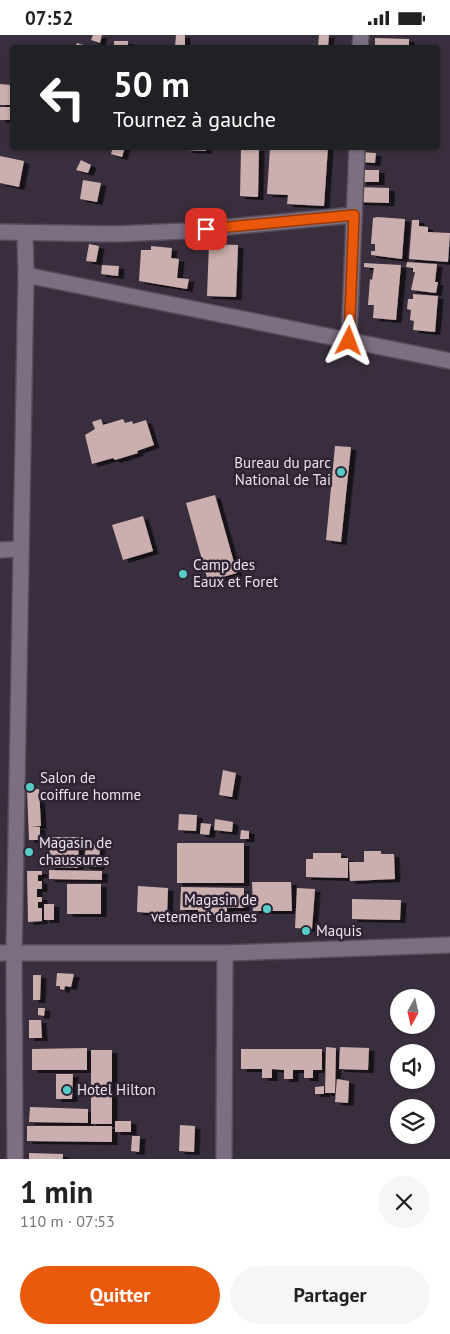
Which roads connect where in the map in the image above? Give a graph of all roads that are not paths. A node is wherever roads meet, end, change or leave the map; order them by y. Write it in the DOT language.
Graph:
graph roads {
  1 [pos="357,150"];
  2 [pos="354,215"];
  3 [pos="0,232"];
  4 [pos="25,233"];
  5 [pos="26,275"];
  6 [pos="349,341"];
  7 [pos="450,361"];
  8 [pos="20,549"];
  9 [pos="0,550"];
  10 [pos="450,945"];
  11 [pos="7,953"];
  12 [pos="224,953"];
  13 [pos="15,1159"];
  14 [pos="224,1159"];
  1 -- 2 [label="street"];
  2 -- 4 [label="street"];
  2 -- 6 [label="street"];
  3 -- 4 [label="street"];
  4 -- 5 [label="street"];
  5 -- 6 [label="street"];
  5 -- 8 [label="street"];
  6 -- 7 [label="street"];
  8 -- 9 [label="street"];
  8 -- 11 [label="street"];
  10 -- 12 [label="street"];
  11 -- 12 [label="street"];
  11 -- 13 [label="street"];
  12 -- 14 [label="street"];
}
